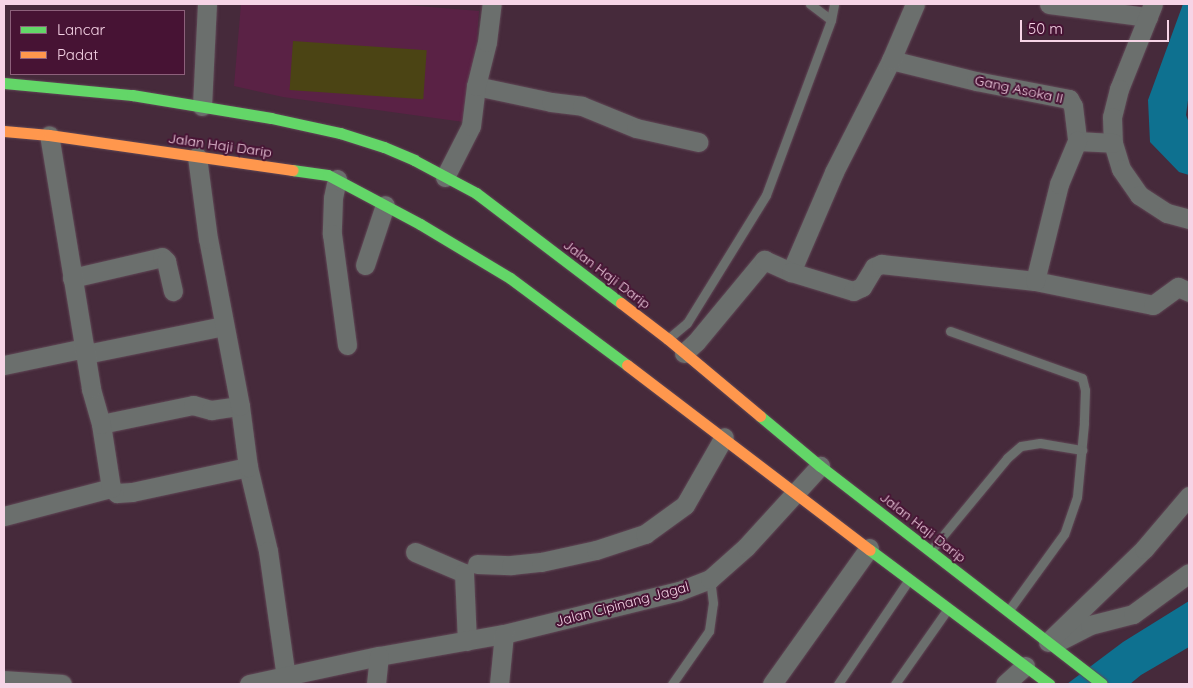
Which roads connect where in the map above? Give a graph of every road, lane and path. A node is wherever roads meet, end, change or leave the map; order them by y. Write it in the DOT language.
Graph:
graph roads {
  1 [pos="207,4"];
  2 [pos="492,4"];
  3 [pos="810,4"];
  4 [pos="834,4"];
  5 [pos="915,4"];
  6 [pos="1049,4"];
  7 [pos="1150,10"];
  8 [pos="831,20"];
  9 [pos="891,60"];
  10 [pos="77,81"];
  11 [pos="4,83"];
  12 [pos="476,86"];
  13 [pos="202,106"];
  14 [pos="4,131"];
  15 [pos="49,135"];
  16 [pos="1077,141"];
  17 [pos="698,142"];
  18 [pos="1112,143"];
  19 [pos="197,157"];
  20 [pos="445,177"];
  21 [pos="337,179"];
  22 [pos="385,205"];
  23 [pos="1189,218"];
  24 [pos="365,265"];
  25 [pos="791,272"];
  26 [pos="72,278"];
  27 [pos="1035,281"];
  28 [pos="173,291"];
  29 [pos="1189,292"];
  30 [pos="224,326"];
  31 [pos="950,331"];
  32 [pos="668,339"];
  33 [pos="347,345"];
  34 [pos="85,351"];
  35 [pos="684,352"];
  36 [pos="4,365"];
  37 [pos="240,406"];
  38 [pos="101,424"];
  39 [pos="724,437"];
  40 [pos="1082,450"];
  41 [pos="820,466"];
  42 [pos="248,467"];
  43 [pos="111,488"];
  44 [pos="795,493"];
  45 [pos="1189,496"];
  46 [pos="4,516"];
  47 [pos="869,548"];
  48 [pos="930,551"];
  49 [pos="415,552"];
  50 [pos="477,564"];
  51 [pos="1189,573"];
  52 [pos="710,579"];
  53 [pos="909,579"];
  54 [pos="948,608"];
  55 [pos="1008,612"];
  56 [pos="504,634"];
  57 [pos="466,642"];
  58 [pos="1050,644"];
  59 [pos="379,656"];
  60 [pos="1025,666"];
  61 [pos="291,679"];
  62 [pos="4,680"];
  63 [pos="1048,683"];
  64 [pos="62,684"];
  65 [pos="249,684"];
  66 [pos="376,684"];
  67 [pos="499,684"];
  68 [pos="672,684"];
  69 [pos="772,684"];
  70 [pos="838,684"];
  71 [pos="894,684"];
  72 [pos="1005,684"];
  73 [pos="1102,684"];
  1 -- 13 [label="street"];
  2 -- 12 [label="street"];
  3 -- 8 [label="lane"];
  4 -- 8 [label="lane"];
  5 -- 9 [label="street"];
  6 -- 7 [label="street"];
  7 -- 18 [label="street"];
  8 -- 32 [label="lane"];
  9 -- 16 [label="street, Gang Asoka II"];
  9 -- 25 [label="street"];
  10 -- 11 [label="main road, Jalan Haji Darip"];
  10 -- 13 [label="main road, Jalan Haji Darip"];
  12 -- 17 [label="street"];
  12 -- 20 [label="street"];
  13 -- 20 [label="main road, Jalan Haji Darip"];
  14 -- 15 [label="main road, Jalan Haji Darip"];
  15 -- 19 [label="main road, Jalan Haji Darip"];
  15 -- 26 [label="street"];
  16 -- 18 [label="street"];
  16 -- 27 [label="street"];
  18 -- 23 [label="street"];
  19 -- 21 [label="main road, Jalan Haji Darip"];
  19 -- 30 [label="street"];
  20 -- 32 [label="main road, Jalan Haji Darip"];
  21 -- 22 [label="main road, Jalan Haji Darip"];
  21 -- 33 [label="street"];
  22 -- 24 [label="street"];
  22 -- 39 [label="main road, Jalan Haji Darip"];
  25 -- 27 [label="street"];
  25 -- 35 [label="street"];
  26 -- 28 [label="street"];
  26 -- 34 [label="street"];
  27 -- 29 [label="street"];
  30 -- 34 [label="street"];
  30 -- 37 [label="street"];
  31 -- 40 [label="lane"];
  32 -- 35 [label="main road, Jalan Haji Darip"];
  34 -- 36 [label="street"];
  34 -- 38 [label="street"];
  35 -- 41 [label="main road, Jalan Haji Darip"];
  37 -- 38 [label="street"];
  37 -- 42 [label="street"];
  38 -- 43 [label="street"];
  39 -- 44 [label="main road, Jalan Haji Darip"];
  39 -- 50 [label="street"];
  40 -- 48 [label="lane"];
  40 -- 55 [label="lane"];
  41 -- 44 [label="street, Jalan Cipinang Jagal"];
  41 -- 48 [label="main road, Jalan Haji Darip"];
  42 -- 43 [label="street"];
  42 -- 61 [label="street"];
  43 -- 46 [label="street"];
  44 -- 47 [label="main road, Jalan Haji Darip"];
  44 -- 52 [label="street, Jalan Cipinang Jagal"];
  45 -- 58 [label="street"];
  47 -- 53 [label="main road, Jalan Haji Darip"];
  47 -- 69 [label="street"];
  48 -- 55 [label="main road, Jalan Haji Darip"];
  49 -- 57 [label="street"];
  51 -- 58 [label="street"];
  52 -- 56 [label="street, Jalan Cipinang Jagal"];
  52 -- 68 [label="lane"];
  53 -- 54 [label="main road, Jalan Haji Darip"];
  53 -- 70 [label="lane"];
  54 -- 60 [label="main road, Jalan Haji Darip"];
  54 -- 71 [label="lane"];
  55 -- 58 [label="main road, Jalan Haji Darip"];
  56 -- 57 [label="street, Jalan Cipinang Jagal"];
  56 -- 67 [label="street"];
  57 -- 59 [label="street, Jalan Cipinang Jagal"];
  58 -- 73 [label="main road, Jalan Haji Darip"];
  59 -- 61 [label="street, Jalan Cipinang Jagal"];
  59 -- 66 [label="street"];
  60 -- 63 [label="main road, Jalan Haji Darip"];
  60 -- 72 [label="street"];
  61 -- 65 [label="street, Jalan Cipinang Jagal"];
  62 -- 64 [label="street"];
}
